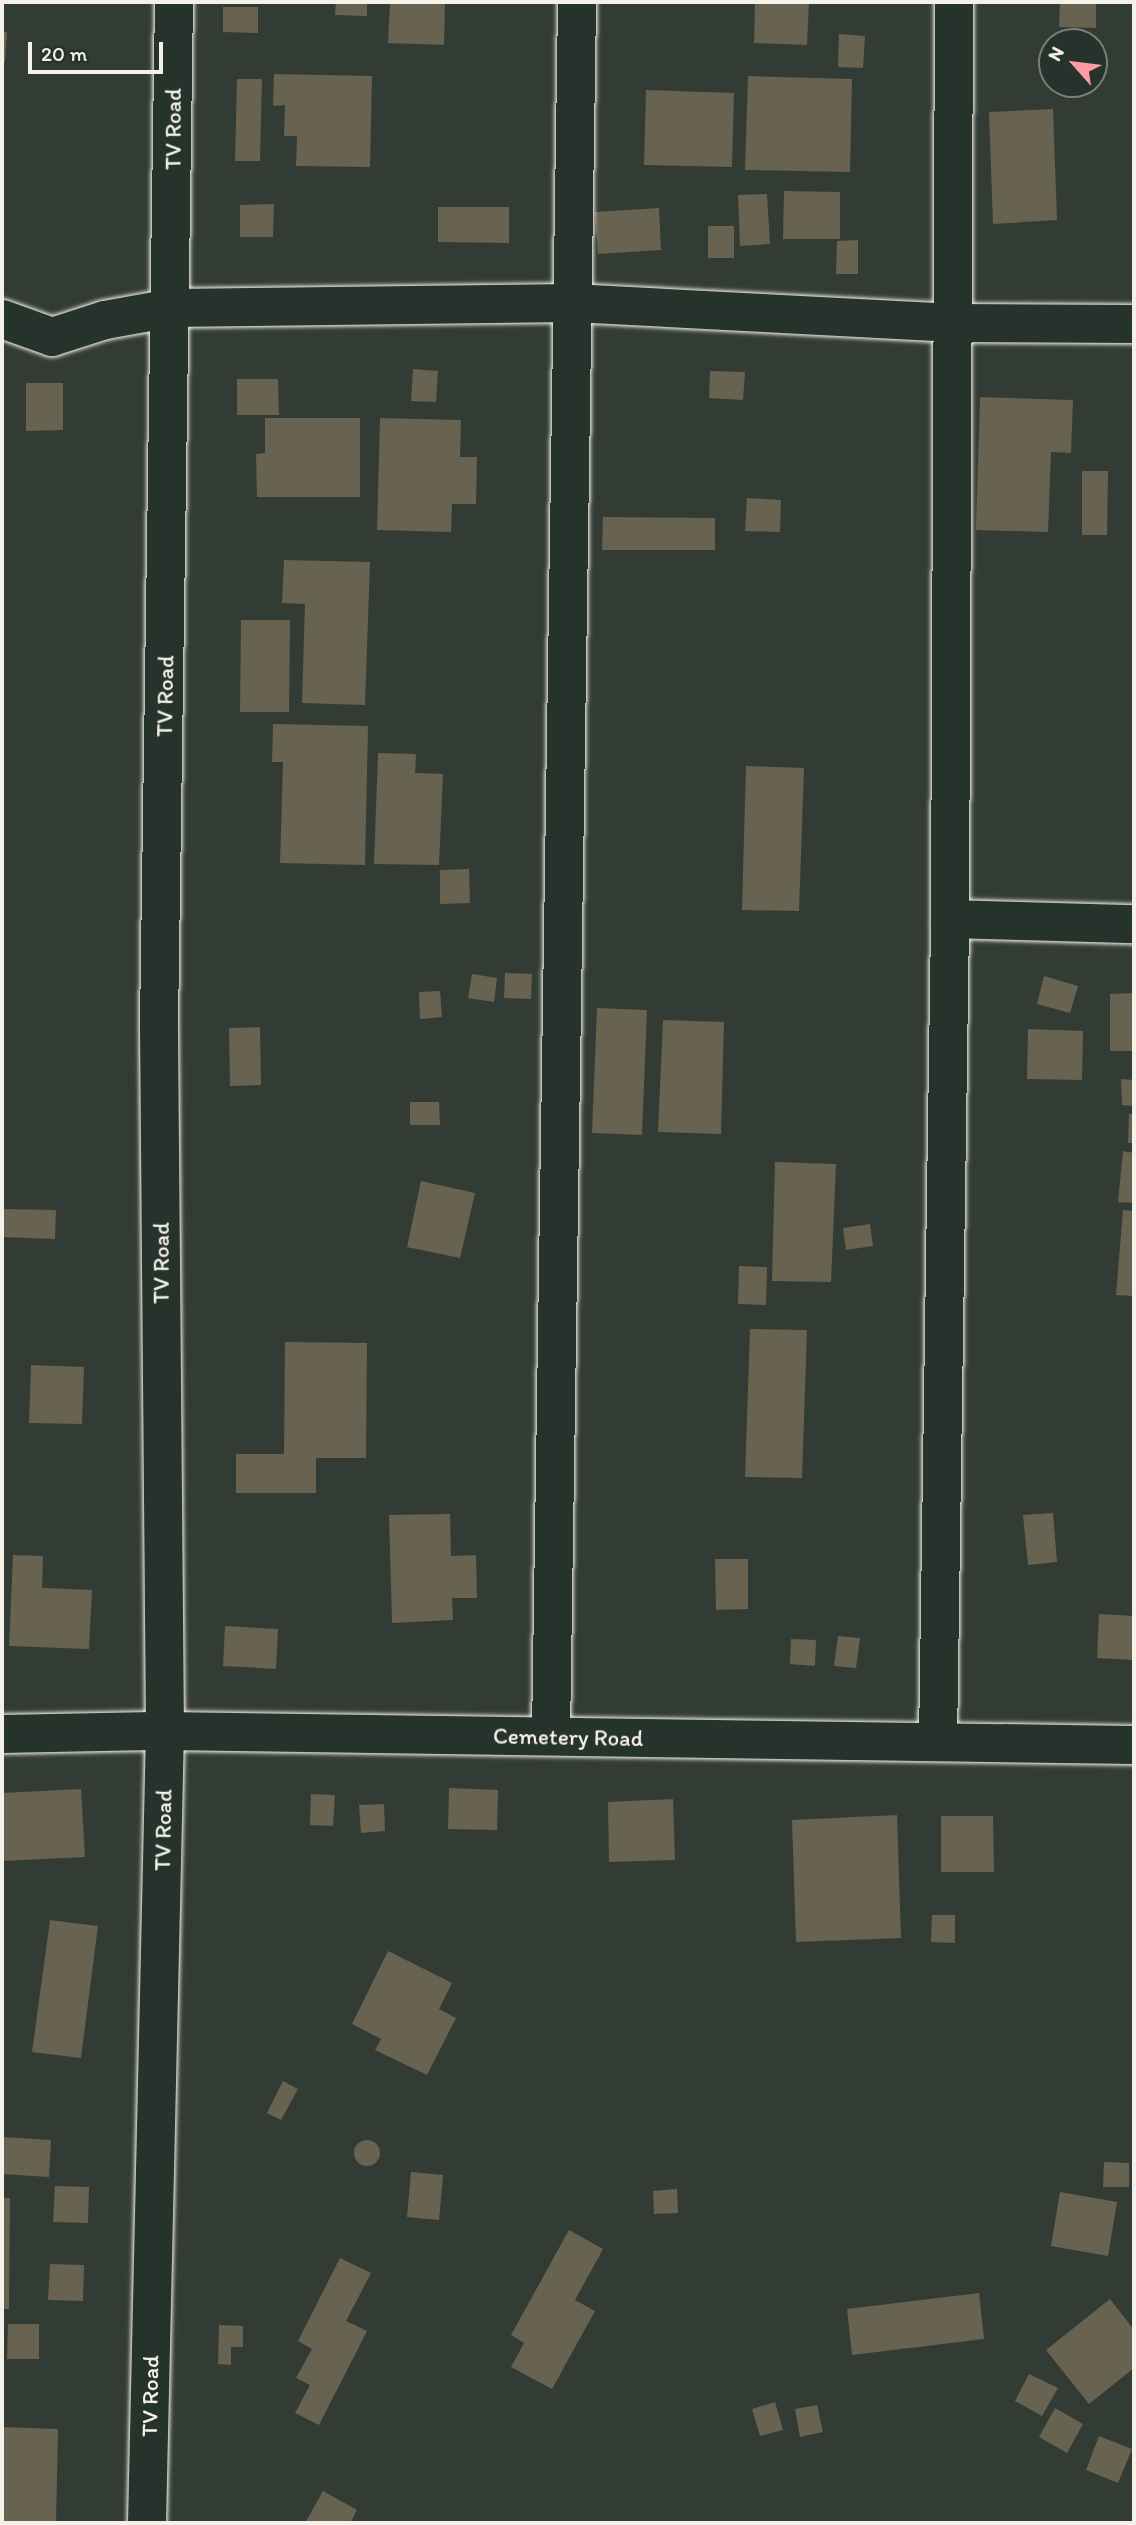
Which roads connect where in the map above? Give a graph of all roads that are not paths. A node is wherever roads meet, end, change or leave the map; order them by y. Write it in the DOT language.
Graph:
graph roads {
  1 [pos="174,2"];
  2 [pos="578,2"];
  3 [pos="954,2"];
  4 [pos="572,303"];
  5 [pos="172,308"];
  6 [pos="2,319"];
  7 [pos="954,323"];
  8 [pos="1134,324"];
  9 [pos="950,919"];
  10 [pos="1134,924"];
  11 [pos="165,1731"];
  12 [pos="2,1734"];
  13 [pos="551,1736"];
  14 [pos="938,1742"];
  15 [pos="1134,1745"];
  16 [pos="147,2523"];
  1 -- 5 [label="street, TV Road"];
  2 -- 4 [label="street"];
  3 -- 7 [label="street"];
  4 -- 5 [label="street"];
  4 -- 7 [label="street"];
  4 -- 13 [label="street"];
  5 -- 6 [label="street"];
  5 -- 11 [label="street, TV Road"];
  7 -- 8 [label="street"];
  7 -- 9 [label="street"];
  9 -- 10 [label="street"];
  9 -- 14 [label="street"];
  11 -- 12 [label="street, Cemetery Road"];
  11 -- 13 [label="street, Cemetery Road"];
  11 -- 16 [label="street, TV Road"];
  13 -- 14 [label="street, Cemetery Road"];
  14 -- 15 [label="street, Cemetery Road"];
}
